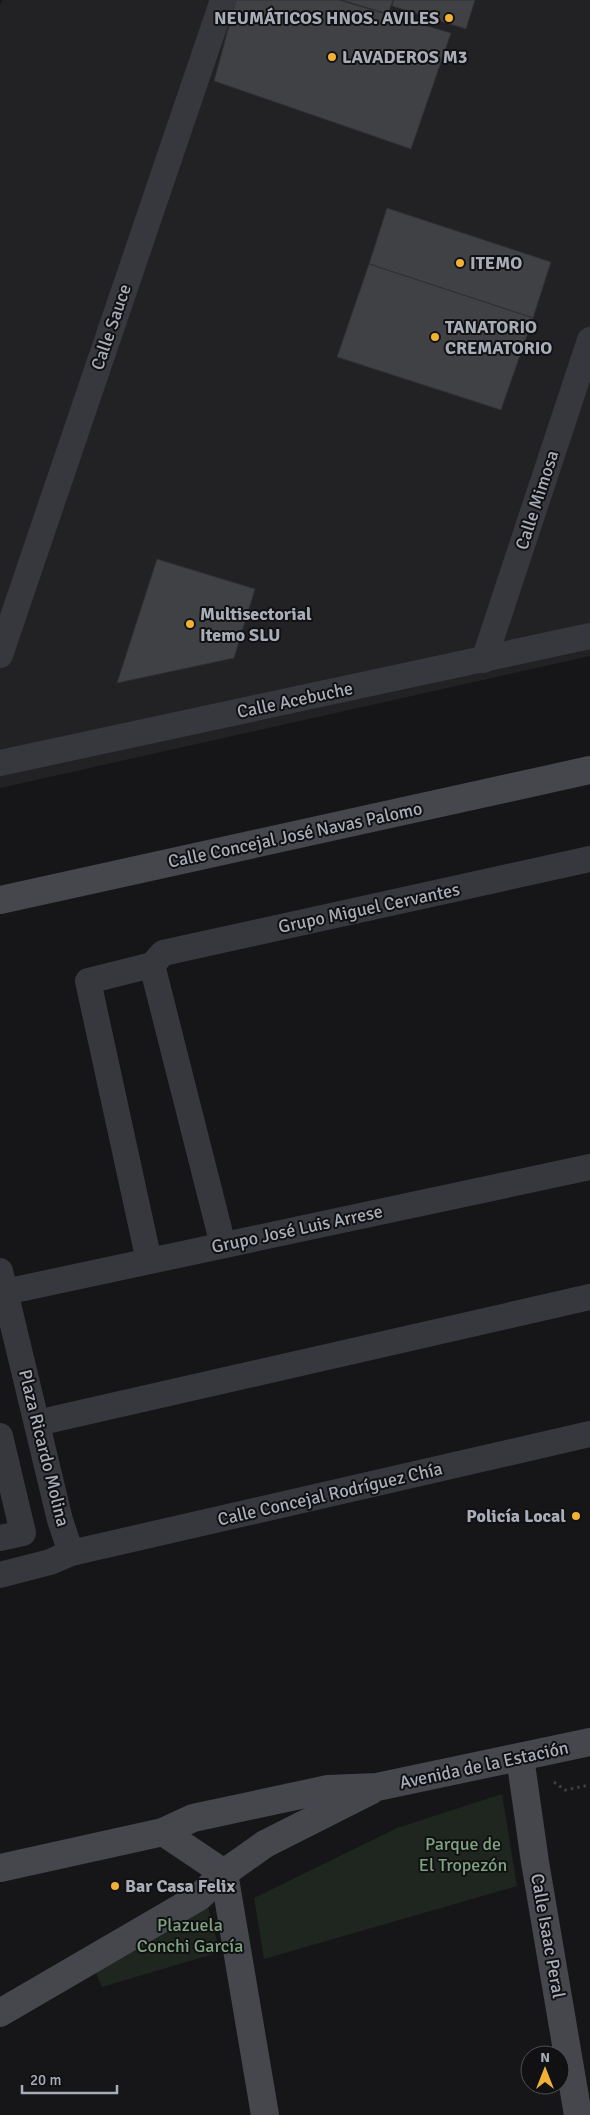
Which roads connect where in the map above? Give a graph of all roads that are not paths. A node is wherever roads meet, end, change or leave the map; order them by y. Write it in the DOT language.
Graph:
graph roads {
  1 [pos="223,0"];
  2 [pos="590,340"];
  3 [pos="590,636"];
  4 [pos="0,655"];
  5 [pos="484,660"];
  6 [pos="0,763"];
  7 [pos="590,770"];
  8 [pos="590,859"];
  9 [pos="0,900"];
  10 [pos="152,965"];
  11 [pos="590,1167"];
  12 [pos="223,1245"];
  13 [pos="149,1261"];
  14 [pos="2,1281"];
  15 [pos="590,1298"];
  16 [pos="36,1423"];
  17 [pos="590,1434"];
  18 [pos="0,1436"];
  19 [pos="0,1538"];
  20 [pos="71,1554"];
  21 [pos="0,1575"];
  22 [pos="590,1742"];
  23 [pos="520,1757"];
  24 [pos="377,1787"];
  25 [pos="163,1832"];
  26 [pos="0,1868"];
  27 [pos="224,1873"];
  28 [pos="0,2014"];
  29 [pos="581,2106"];
  30 [pos="265,2115"];
  1 -- 4 [label="street, Calle Sauce"];
  2 -- 5 [label="street, Calle Mimosa"];
  3 -- 5 [label="street, Calle Acebuche"];
  5 -- 6 [label="street, Calle Acebuche"];
  7 -- 9 [label="street, Calle Concejal José Navas Palomo"];
  8 -- 10 [label="street, Grupo Miguel Cervantes"];
  10 -- 12 [label="street"];
  10 -- 13 [label="street, Grupo Miguel Cervantes"];
  11 -- 12 [label="street, Grupo José Luis Arrese"];
  12 -- 13 [label="street, Grupo José Luis Arrese"];
  13 -- 14 [label="street, Grupo José Luis Arrese"];
  14 -- 16 [label="street, Plaza Ricardo Molina"];
  15 -- 16 [label="street"];
  16 -- 20 [label="street, Plaza Ricardo Molina"];
  17 -- 20 [label="street, Calle Concejal Rodríguez Chía"];
  18 -- 19 [label="street"];
  20 -- 21 [label="street"];
  22 -- 23 [label="street, Avenida de la Estación"];
  23 -- 24 [label="street, Avenida de la Estación"];
  23 -- 29 [label="street, Calle Isaac Peral"];
  24 -- 25 [label="street, Avenida de la Estación"];
  24 -- 27 [label="street, Avenida de la Estación"];
  25 -- 26 [label="street, Avenida de la Estación"];
  25 -- 27 [label="street"];
  27 -- 28 [label="street, Avenida de la Estación"];
  27 -- 30 [label="street"];
}
